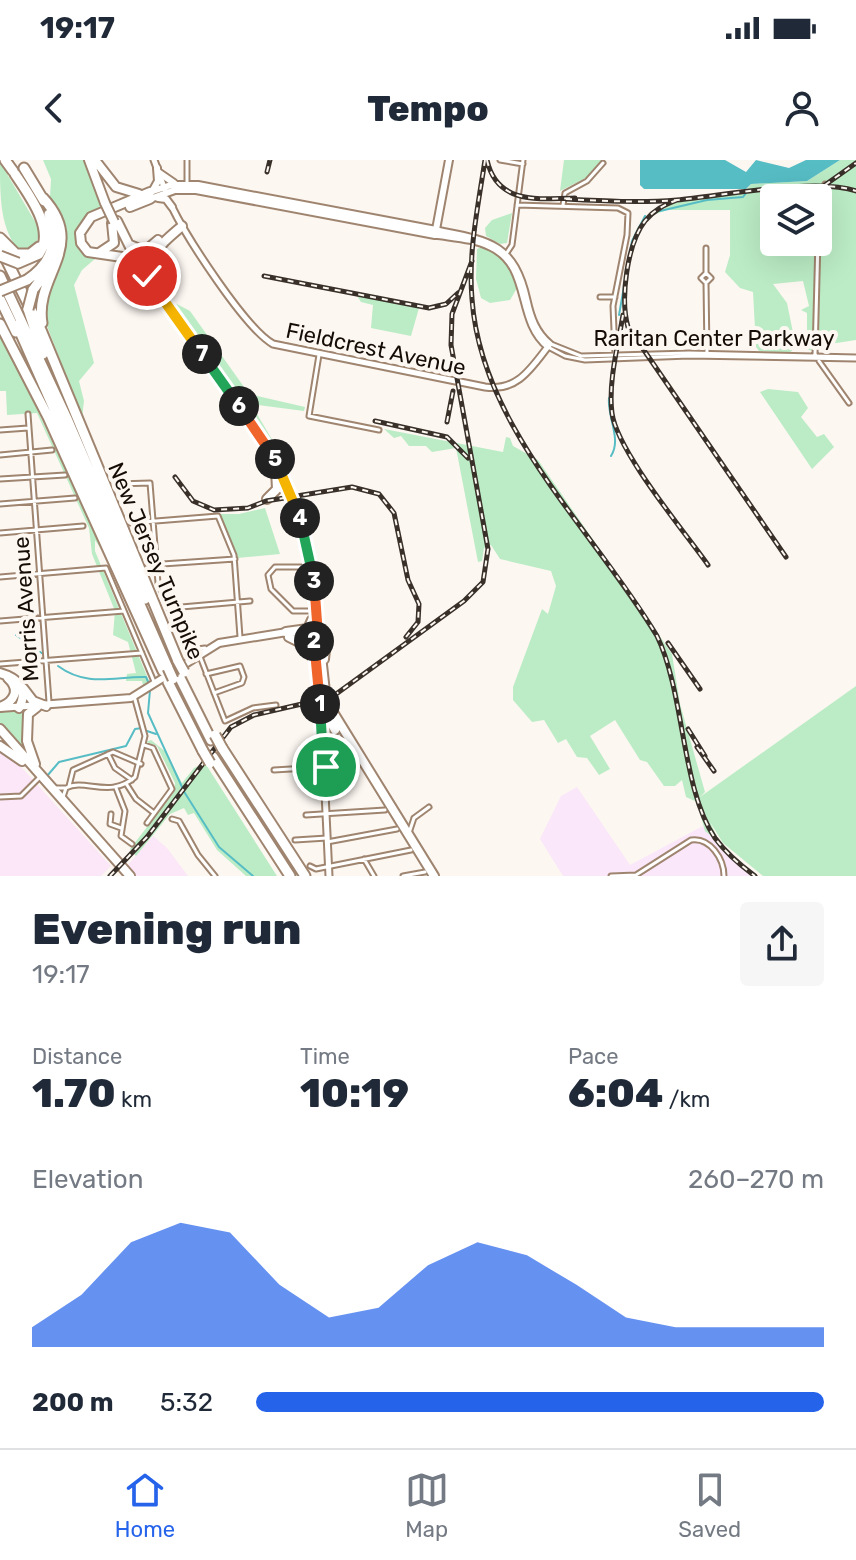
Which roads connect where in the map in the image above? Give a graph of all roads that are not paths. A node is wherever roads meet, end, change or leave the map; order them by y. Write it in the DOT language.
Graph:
graph roads {
  1 [pos="5,160"];
  2 [pos="93,160"];
  3 [pos="187,160"];
  4 [pos="449,160"];
  5 [pos="500,160"];
  6 [pos="523,162"];
  7 [pos="603,163"];
  8 [pos="22,164"];
  9 [pos="156,167"];
  10 [pos="183,187"];
  11 [pos="165,190"];
  12 [pos="150,195"];
  13 [pos="38,201"];
  14 [pos="517,205"];
  15 [pos="563,205"];
  16 [pos="172,207"];
  17 [pos="439,211"];
  18 [pos="48,212"];
  19 [pos="114,222"];
  20 [pos="182,226"];
  21 [pos="43,228"];
  22 [pos="435,232"];
  23 [pos="513,232"];
  24 [pos="453,233"];
  25 [pos="0,238"];
  26 [pos="512,243"];
  27 [pos="0,247"];
  28 [pos="498,247"];
  29 [pos="706,248"];
  30 [pos="505,255"];
  31 [pos="0,256"];
  32 [pos="818,256"];
  33 [pos="514,263"];
  34 [pos="0,276"];
  35 [pos="26,279"];
  36 [pos="148,284"];
  37 [pos="0,289"];
  38 [pos="600,297"];
  39 [pos="615,297"];
  40 [pos="0,299"];
  41 [pos="168,306"];
  42 [pos="0,324"];
  43 [pos="48,345"];
  44 [pos="549,346"];
  45 [pos="707,353"];
  46 [pos="319,355"];
  47 [pos="615,357"];
  48 [pos="816,358"];
  49 [pos="856,358"];
  50 [pos="33,361"];
  51 [pos="849,403"];
  52 [pos="28,414"];
  53 [pos="68,421"];
  54 [pos="29,428"];
  55 [pos="0,430"];
  56 [pos="379,430"];
  57 [pos="52,450"];
  58 [pos="30,452"];
  59 [pos="0,455"];
  60 [pos="276,470"];
  61 [pos="65,475"];
  62 [pos="32,477"];
  63 [pos="0,479"];
  64 [pos="118,484"];
  65 [pos="75,498"];
  66 [pos="267,499"];
  67 [pos="34,501"];
  68 [pos="0,504"];
  69 [pos="153,521"];
  70 [pos="131,523"];
  71 [pos="83,526"];
  72 [pos="36,530"];
  73 [pos="0,533"];
  74 [pos="235,559"];
  75 [pos="148,565"];
  76 [pos="156,565"];
  77 [pos="309,567"];
  78 [pos="39,574"];
  79 [pos="0,577"];
  80 [pos="250,601"];
  81 [pos="238,603"];
  82 [pos="169,608"];
  83 [pos="124,611"];
  84 [pos="44,617"];
  85 [pos="313,617"];
  86 [pos="0,621"];
  87 [pos="287,635"];
  88 [pos="319,636"];
  89 [pos="240,638"];
  90 [pos="209,648"];
  91 [pos="187,650"];
  92 [pos="142,653"];
  93 [pos="199,654"];
  94 [pos="47,660"];
  95 [pos="191,660"];
  96 [pos="315,662"];
  97 [pos="0,664"];
  98 [pos="171,666"];
  99 [pos="0,674"];
  100 [pos="206,674"];
  101 [pos="155,684"];
  102 [pos="21,685"];
  103 [pos="213,694"];
  104 [pos="134,696"];
  105 [pos="320,703"];
  106 [pos="276,705"];
  107 [pos="44,707"];
  108 [pos="0,708"];
  109 [pos="19,708"];
  110 [pos="0,729"];
  111 [pos="0,736"];
  112 [pos="209,743"];
  113 [pos="144,745"];
  114 [pos="0,746"];
  115 [pos="108,754"];
  116 [pos="216,755"];
  117 [pos="22,761"];
  118 [pos="358,761"];
  119 [pos="141,764"];
  120 [pos="325,765"];
  121 [pos="274,770"];
  122 [pos="39,775"];
  123 [pos="132,780"];
  124 [pos="127,784"];
  125 [pos="68,787"];
  126 [pos="52,788"];
  127 [pos="116,788"];
  128 [pos="0,797"];
  129 [pos="63,801"];
  130 [pos="429,807"];
  131 [pos="385,810"];
  132 [pos="154,813"];
  133 [pos="326,813"];
  134 [pos="111,814"];
  135 [pos="306,815"];
  136 [pos="396,817"];
  137 [pos="414,818"];
  138 [pos="172,819"];
  139 [pos="147,823"];
  140 [pos="121,828"];
  141 [pos="397,829"];
  142 [pos="408,836"];
  143 [pos="295,840"];
  144 [pos="327,840"];
  145 [pos="132,844"];
  146 [pos="411,850"];
  147 [pos="364,859"];
  148 [pos="328,867"];
  149 [pos="307,871"];
  150 [pos="429,875"];
  151 [pos="123,876"];
  152 [pos="130,876"];
  153 [pos="215,876"];
  154 [pos="282,876"];
  155 [pos="290,876"];
  156 [pos="297,876"];
  157 [pos="329,876"];
  158 [pos="374,876"];
  159 [pos="403,876"];
  160 [pos="611,876"];
  161 [pos="724,876"];
  1 -- 13 [label="highway"];
  2 -- 12 [label="main road"];
  2 -- 19 [label="main road, bridge"];
  3 -- 10 [label="street"];
  4 -- 17 [label="main road"];
  5 -- 6 [label="street"];
  6 -- 14 [label="street"];
  7 -- 15 [label="street"];
  8 -- 13 [label="highway"];
  9 -- 10 [label="main road"];
  9 -- 11 [label="street, Fieldcrest Avenue"];
  9 -- 12 [label="main road"];
  10 -- 11 [label="main road"];
  10 -- 16 [label="main road"];
  10 -- 22 [label="main road"];
  11 -- 12 [label="main road"];
  11 -- 16 [label="street, Fieldcrest Avenue"];
  12 -- 16 [label="main road"];
  12 -- 19 [label="main road"];
  12 -- 36 [label="main road"];
  13 -- 18 [label="highway"];
  13 -- 21 [label="highway"];
  13 -- 35 [label="highway"];
  13 -- 43 [label="highway"];
  14 -- 15 [label="street"];
  14 -- 23 [label="street"];
  15 -- 39 [label="street"];
  16 -- 20 [label="street, Fieldcrest Avenue"];
  17 -- 22 [label="main road"];
  17 -- 24 [label="street"];
  18 -- 35 [label="highway"];
  18 -- 53 [label="highway, bridge"];
  19 -- 20 [label="main road"];
  19 -- 36 [label="main road"];
  19 -- 41 [label="main road"];
  20 -- 41 [label="main road"];
  20 -- 46 [label="street, Fieldcrest Avenue"];
  21 -- 25 [label="highway"];
  21 -- 31 [label="highway, bridge"];
  22 -- 24 [label="street"];
  22 -- 30 [label="street"];
  23 -- 26 [label="street"];
  23 -- 28 [label="street"];
  24 -- 28 [label="street"];
  26 -- 30 [label="street"];
  26 -- 33 [label="street"];
  27 -- 43 [label="highway, New Jersey Turnpike"];
  28 -- 30 [label="street"];
  29 -- 45 [label="street"];
  30 -- 33 [label="street"];
  30 -- 44 [label="street"];
  32 -- 48 [label="street"];
  33 -- 44 [label="street"];
  34 -- 53 [label="highway, New Jersey Turnpike"];
  35 -- 37 [label="highway, bridge"];
  36 -- 60 [label="main road"];
  37 -- 50 [label="highway, New Jersey Turnpike"];
  38 -- 39 [label="street"];
  39 -- 47 [label="street"];
  40 -- 50 [label="highway"];
  41 -- 77 [label="main road"];
  42 -- 98 [label="highway, New Jersey Turnpike"];
  43 -- 98 [label="highway, New Jersey Turnpike"];
  44 -- 46 [label="street, Fieldcrest Avenue"];
  44 -- 47 [label="street, Raritan Center Parkway"];
  45 -- 47 [label="street, Raritan Center Parkway"];
  45 -- 48 [label="street, Raritan Center Parkway"];
  46 -- 56 [label="street"];
  47 -- 48 [label="street, Raritan Center Parkway"];
  48 -- 49 [label="street, Raritan Center Parkway"];
  48 -- 51 [label="street"];
  50 -- 98 [label="highway, New Jersey Turnpike"];
  52 -- 54 [label="street, Morris Avenue"];
  53 -- 98 [label="highway, New Jersey Turnpike"];
  54 -- 55 [label="street"];
  54 -- 58 [label="street, Morris Avenue"];
  57 -- 58 [label="street"];
  58 -- 59 [label="street"];
  58 -- 62 [label="street, Morris Avenue"];
  60 -- 66 [label="main road"];
  60 -- 77 [label="main road"];
  61 -- 62 [label="street"];
  62 -- 63 [label="street"];
  62 -- 67 [label="street, Morris Avenue"];
  64 -- 69 [label="street"];
  65 -- 67 [label="street"];
  67 -- 68 [label="street"];
  67 -- 72 [label="street, Morris Avenue"];
  69 -- 70 [label="street"];
  69 -- 74 [label="street"];
  69 -- 76 [label="street"];
  71 -- 72 [label="street"];
  72 -- 73 [label="street"];
  72 -- 78 [label="street, Morris Avenue"];
  74 -- 76 [label="street"];
  74 -- 81 [label="street"];
  75 -- 76 [label="street"];
  76 -- 82 [label="street"];
  77 -- 85 [label="main road"];
  77 -- 85 [label="street"];
  78 -- 79 [label="street"];
  78 -- 83 [label="street"];
  78 -- 84 [label="street, Morris Avenue"];
  80 -- 81 [label="street"];
  81 -- 82 [label="street"];
  81 -- 89 [label="street"];
  82 -- 91 [label="street"];
  83 -- 84 [label="street"];
  83 -- 92 [label="street"];
  84 -- 86 [label="street"];
  84 -- 94 [label="street, Morris Avenue"];
  85 -- 87 [label="main road"];
  85 -- 88 [label="main road"];
  87 -- 88 [label="main road"];
  87 -- 89 [label="main road"];
  87 -- 96 [label="main road"];
  88 -- 96 [label="main road"];
  88 -- 118 [label="main road"];
  89 -- 90 [label="main road"];
  90 -- 91 [label="street"];
  90 -- 93 [label="main road"];
  91 -- 95 [label="street"];
  92 -- 94 [label="street"];
  92 -- 101 [label="street"];
  93 -- 95 [label="main road"];
  93 -- 100 [label="street"];
  94 -- 97 [label="street"];
  94 -- 107 [label="street, Morris Avenue"];
  95 -- 101 [label="main road"];
  96 -- 105 [label="main road"];
  98 -- 112 [label="highway, New Jersey Turnpike, bridge"];
  99 -- 102 [label="main road"];
  99 -- 108 [label="main road"];
  100 -- 103 [label="street"];
  100 -- 103 [label="street"];
  101 -- 104 [label="main road"];
  102 -- 107 [label="main road"];
  102 -- 109 [label="main road"];
  103 -- 106 [label="street"];
  104 -- 107 [label="main road"];
  104 -- 113 [label="street"];
  105 -- 118 [label="main road"];
  105 -- 120 [label="street"];
  107 -- 109 [label="main road"];
  107 -- 122 [label="main road"];
  108 -- 109 [label="main road"];
  110 -- 122 [label="main road"];
  111 -- 117 [label="main road"];
  112 -- 116 [label="highway, New Jersey Turnpike, bridge"];
  112 -- 116 [label="highway, New Jersey Turnpike, bridge"];
  113 -- 119 [label="street"];
  113 -- 132 [label="street"];
  114 -- 117 [label="main road"];
  115 -- 119 [label="street"];
  115 -- 123 [label="street"];
  115 -- 125 [label="street"];
  116 -- 149 [label="highway, New Jersey Turnpike"];
  116 -- 154 [label="highway, New Jersey Turnpike"];
  116 -- 155 [label="highway, New Jersey Turnpike"];
  116 -- 156 [label="highway, New Jersey Turnpike"];
  117 -- 122 [label="main road"];
  118 -- 120 [label="street"];
  118 -- 131 [label="main road"];
  118 -- 136 [label="main road"];
  119 -- 123 [label="street"];
  120 -- 121 [label="street"];
  120 -- 133 [label="street"];
  122 -- 126 [label="main road"];
  122 -- 128 [label="street"];
  122 -- 151 [label="main road"];
  123 -- 124 [label="street"];
  124 -- 127 [label="street"];
  124 -- 132 [label="street"];
  125 -- 126 [label="street"];
  125 -- 127 [label="street"];
  125 -- 129 [label="street"];
  126 -- 129 [label="main road"];
  127 -- 140 [label="street"];
  129 -- 152 [label="main road"];
  130 -- 137 [label="street"];
  131 -- 133 [label="street"];
  131 -- 141 [label="main road"];
  132 -- 139 [label="street"];
  133 -- 135 [label="street"];
  133 -- 144 [label="street"];
  134 -- 140 [label="street"];
  136 -- 137 [label="street"];
  136 -- 142 [label="main road"];
  137 -- 142 [label="street"];
  138 -- 153 [label="street"];
  140 -- 145 [label="street"];
  141 -- 144 [label="street"];
  141 -- 146 [label="main road"];
  142 -- 150 [label="main road"];
  143 -- 144 [label="street"];
  144 -- 148 [label="street"];
  146 -- 147 [label="street"];
  146 -- 150 [label="main road"];
  147 -- 148 [label="street"];
  147 -- 158 [label="street"];
  148 -- 149 [label="street"];
  148 -- 157 [label="street"];
  150 -- 159 [label="street"];
  160 -- 161 [label="street"];
}
